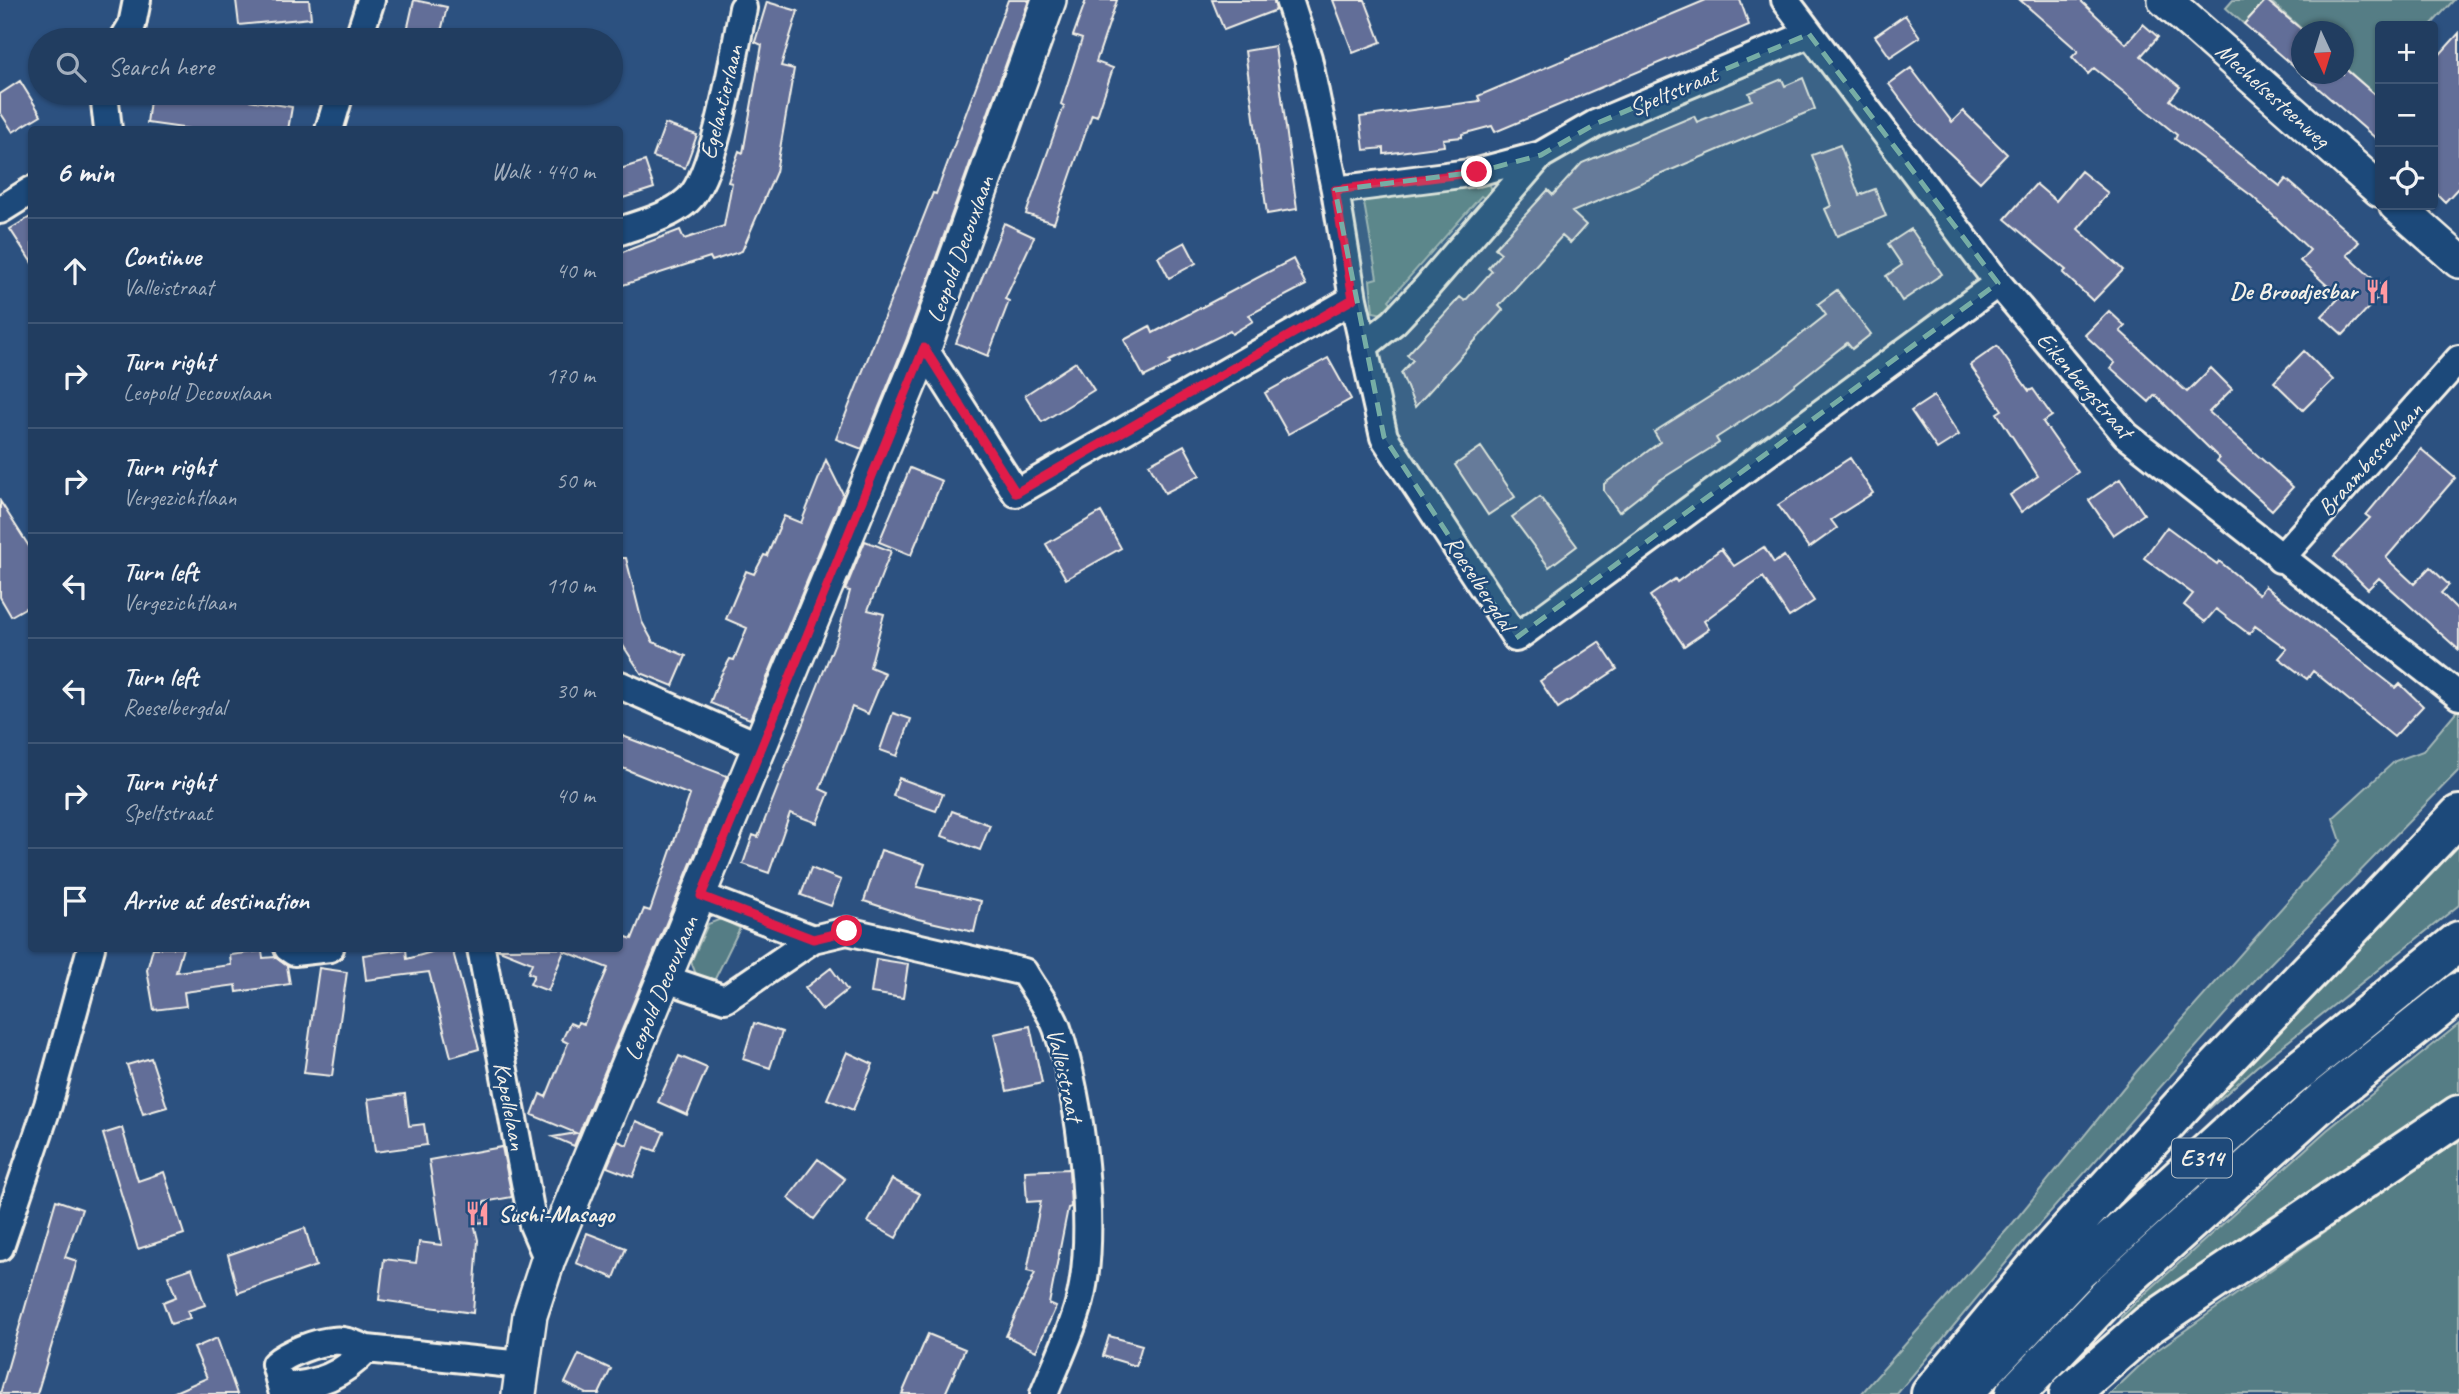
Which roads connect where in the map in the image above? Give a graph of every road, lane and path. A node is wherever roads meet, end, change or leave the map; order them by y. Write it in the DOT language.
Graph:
graph roads {
  1 [pos="137,0"];
  2 [pos="371,0"];
  3 [pos="1049,0"];
  4 [pos="1289,0"];
  5 [pos="1785,0"];
  6 [pos="2165,0"];
  7 [pos="743,8"];
  8 [pos="130,28"];
  9 [pos="362,28"];
  10 [pos="1809,34"];
  11 [pos="105,105"];
  12 [pos="336,105"];
  13 [pos="108,126"];
  14 [pos="330,126"];
  15 [pos="1541,155"];
  16 [pos="2375,186"];
  17 [pos="1335,190"];
  18 [pos="28,192"];
  19 [pos="0,210"];
  20 [pos="2402,210"];
  21 [pos="623,230"];
  22 [pos="2459,261"];
  23 [pos="1998,283"];
  24 [pos="1353,299"];
  25 [pos="1363,347"];
  26 [pos="924,348"];
  27 [pos="2459,359"];
  28 [pos="2280,559"];
  29 [pos="623,686"];
  30 [pos="2459,696"];
  31 [pos="761,747"];
  32 [pos="2459,815"];
  33 [pos="701,896"];
  34 [pos="813,939"];
  35 [pos="2459,941"];
  36 [pos="90,952"];
  37 [pos="482,952"];
  38 [pos="663,978"];
  39 [pos="2459,992"];
  40 [pos="2459,1115"];
  41 [pos="0,1247"];
  42 [pos="548,1260"];
  43 [pos="520,1380"];
  44 [pos="283,1391"];
  45 [pos="1044,1394"];
  46 [pos="1931,1394"];
  47 [pos="1962,1394"];
  48 [pos="2015,1394"];
  49 [pos="2069,1394"];
  1 -- 8 [label="street"];
  2 -- 9 [label="street"];
  3 -- 26 [label="street, Leopold Decouxlaan"];
  4 -- 17 [label="street, Roeselbergdal"];
  5 -- 10 [label="street, Eikenbergstraat"];
  6 -- 16 [label="street, Mechelsesteenweg"];
  7 -- 21 [label="street, Egelantierlaan"];
  10 -- 15 [label="street, Speltstraat"];
  10 -- 23 [label="street, Eikenbergstraat"];
  11 -- 13 [label="street"];
  12 -- 14 [label="street"];
  15 -- 17 [label="street, Speltstraat"];
  15 -- 25 [label="street, Speltstraat"];
  17 -- 24 [label="street, Roeselbergdal"];
  18 -- 19 [label="street"];
  20 -- 22 [label="street"];
  23 -- 25 [label="street, Roeselbergdal"];
  23 -- 28 [label="street, Eikenbergstraat"];
  24 -- 25 [label="street, Roeselbergdal"];
  24 -- 26 [label="street"];
  26 -- 31 [label="street, Leopold Decouxlaan"];
  27 -- 28 [label="street, Braambessenlaan"];
  28 -- 30 [label="street, Eikenbergstraat"];
  29 -- 31 [label="street"];
  31 -- 33 [label="street, Leopold Decouxlaan"];
  32 -- 46 [label="highway"];
  33 -- 34 [label="street"];
  33 -- 38 [label="street, Leopold Decouxlaan"];
  34 -- 38 [label="street, Valleistraat"];
  34 -- 45 [label="street, Valleistraat"];
  35 -- 47 [label="highway, E314"];
  36 -- 41 [label="street"];
  37 -- 42 [label="street, Kapellelaan"];
  38 -- 42 [label="street, Leopold Decouxlaan"];
  39 -- 48 [label="highway, E314"];
  40 -- 49 [label="highway"];
  42 -- 43 [label="street, Leopold Decouxlaan"];
  43 -- 44 [label="street"];
}
